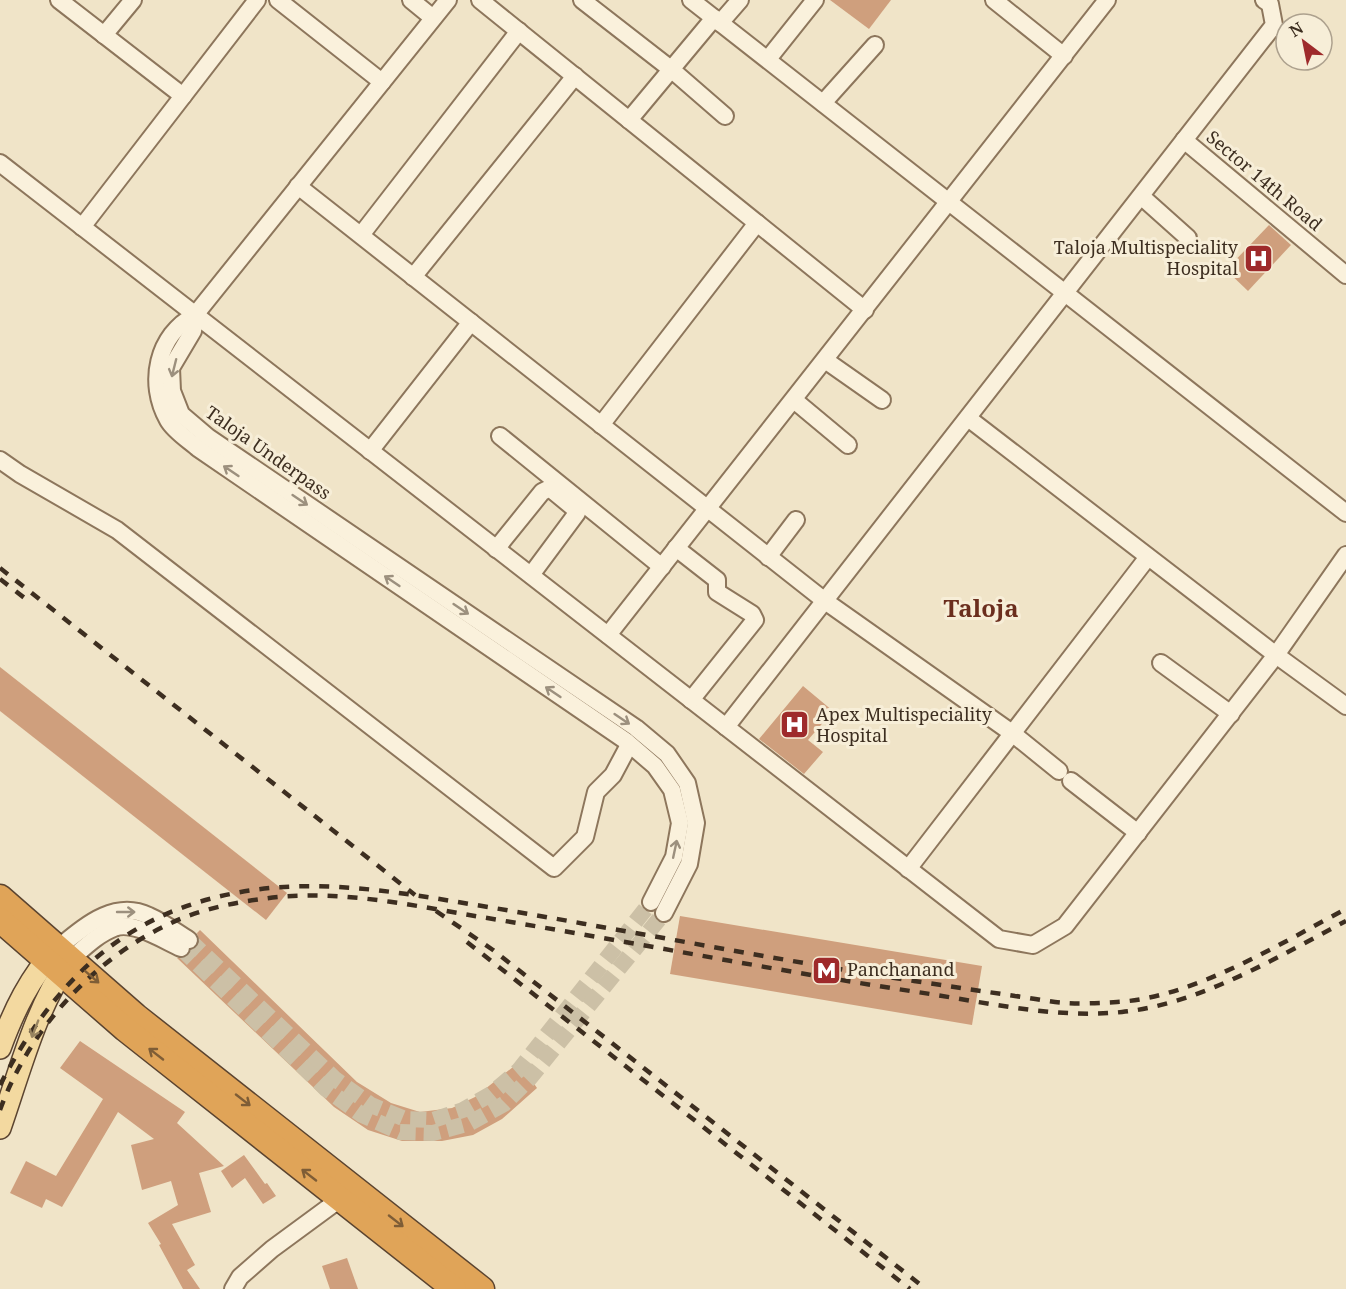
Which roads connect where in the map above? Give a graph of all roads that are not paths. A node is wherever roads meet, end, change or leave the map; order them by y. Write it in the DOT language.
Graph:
graph roads {
  1 [pos="59,0"];
  2 [pos="133,0"];
  3 [pos="257,0"];
  4 [pos="278,0"];
  5 [pos="411,0"];
  6 [pos="448,0"];
  7 [pos="480,0"];
  8 [pos="582,0"];
  9 [pos="691,0"];
  10 [pos="740,0"];
  11 [pos="815,0"];
  12 [pos="994,0"];
  13 [pos="1107,0"];
  14 [pos="1264,0"];
  15 [pos="433,18"];
  16 [pos="717,21"];
  17 [pos="519,31"];
  18 [pos="104,35"];
  19 [pos="875,45"];
  20 [pos="1064,56"];
  21 [pos="768,59"];
  22 [pos="672,70"];
  23 [pos="575,76"];
  24 [pos="382,82"];
  25 [pos="183,96"];
  26 [pos="823,103"];
  27 [pos="725,116"];
  28 [pos="630,120"];
  29 [pos="1184,140"];
  30 [pos="0,163"];
  31 [pos="298,186"];
  32 [pos="1141,196"];
  33 [pos="949,202"];
  34 [pos="757,223"];
  35 [pos="82,227"];
  36 [pos="361,235"];
  37 [pos="1188,238"];
  38 [pos="1346,275"];
  39 [pos="413,277"];
  40 [pos="1065,293"];
  41 [pos="865,310"];
  42 [pos="195,315"];
  43 [pos="471,322"];
  44 [pos="825,360"];
  45 [pos="794,400"];
  46 [pos="882,400"];
  47 [pos="968,417"];
  48 [pos="602,425"];
  49 [pos="500,436"];
  50 [pos="848,445"];
  51 [pos="370,451"];
  52 [pos="0,460"];
  53 [pos="708,509"];
  54 [pos="1346,513"];
  55 [pos="796,520"];
  56 [pos="676,548"];
  57 [pos="496,549"];
  58 [pos="1346,555"];
  59 [pos="768,557"];
  60 [pos="1148,557"];
  61 [pos="662,567"];
  62 [pos="531,575"];
  63 [pos="825,602"];
  64 [pos="608,635"];
  65 [pos="1276,655"];
  66 [pos="1161,663"];
  67 [pos="691,700"];
  68 [pos="1346,706"];
  69 [pos="1231,714"];
  70 [pos="726,727"];
  71 [pos="1012,733"];
  72 [pos="629,745"];
  73 [pos="1138,833"];
  74 [pos="908,869"];
  75 [pos="0,897"];
  76 [pos="651,902"];
  77 [pos="664,913"];
  78 [pos="0,920"];
  79 [pos="185,944"];
  80 [pos="59,960"];
  81 [pos="0,1048"];
  82 [pos="0,1128"];
  83 [pos="340,1199"];
  84 [pos="233,1289"];
  85 [pos="454,1289"];
  86 [pos="482,1289"];
  1 -- 18 [label="street"];
  2 -- 18 [label="street"];
  3 -- 25 [label="street"];
  4 -- 24 [label="street"];
  5 -- 15 [label="street"];
  6 -- 15 [label="street"];
  7 -- 17 [label="street"];
  8 -- 22 [label="street"];
  9 -- 16 [label="street"];
  10 -- 16 [label="street"];
  11 -- 21 [label="street"];
  12 -- 20 [label="street"];
  13 -- 20 [label="street"];
  14 -- 29 [label="street"];
  15 -- 24 [label="street"];
  16 -- 21 [label="street"];
  16 -- 22 [label="street"];
  17 -- 23 [label="street"];
  17 -- 36 [label="street"];
  18 -- 25 [label="street"];
  19 -- 26 [label="street"];
  20 -- 33 [label="street"];
  21 -- 26 [label="street"];
  22 -- 27 [label="street"];
  22 -- 28 [label="street"];
  23 -- 28 [label="street"];
  23 -- 39 [label="street"];
  24 -- 31 [label="street"];
  25 -- 35 [label="street"];
  26 -- 33 [label="street"];
  28 -- 34 [label="street"];
  29 -- 32 [label="street"];
  29 -- 38 [label="street, Sector 14th Road"];
  30 -- 35 [label="street"];
  31 -- 36 [label="street"];
  31 -- 42 [label="street"];
  32 -- 37 [label="street"];
  32 -- 40 [label="street"];
  33 -- 40 [label="street"];
  33 -- 41 [label="street"];
  34 -- 41 [label="street"];
  34 -- 48 [label="street"];
  35 -- 42 [label="street"];
  36 -- 39 [label="street"];
  39 -- 43 [label="street"];
  40 -- 47 [label="street"];
  40 -- 54 [label="street"];
  41 -- 44 [label="street"];
  42 -- 51 [label="street"];
  72 -- 42 [label="street, Taloja Underpass, one-way"];
  42 -- 77 [label="street, Taloja Underpass, one-way"];
  43 -- 48 [label="street"];
  43 -- 51 [label="street"];
  44 -- 45 [label="street"];
  44 -- 46 [label="street"];
  45 -- 50 [label="street"];
  45 -- 53 [label="street"];
  47 -- 60 [label="street"];
  47 -- 63 [label="street"];
  48 -- 53 [label="street"];
  49 -- 61 [label="street"];
  51 -- 57 [label="street"];
  52 -- 72 [label="street"];
  53 -- 56 [label="street"];
  53 -- 59 [label="street"];
  55 -- 59 [label="street"];
  56 -- 61 [label="street"];
  56 -- 67 [label="street"];
  57 -- 62 [label="street"];
  57 -- 62 [label="street"];
  58 -- 65 [label="street"];
  59 -- 63 [label="street"];
  60 -- 65 [label="street"];
  60 -- 71 [label="street"];
  61 -- 64 [label="street"];
  62 -- 64 [label="street"];
  63 -- 70 [label="street"];
  63 -- 71 [label="street"];
  64 -- 67 [label="street"];
  65 -- 68 [label="street"];
  65 -- 69 [label="street"];
  66 -- 69 [label="street"];
  67 -- 70 [label="street"];
  69 -- 73 [label="street"];
  70 -- 74 [label="street"];
  71 -- 73 [label="street"];
  71 -- 74 [label="street"];
  76 -- 72 [label="street, Taloja Underpass, one-way"];
  73 -- 74 [label="street"];
  75 -- 80 [label="highway"];
  78 -- 80 [label="highway"];
  79 -- 80 [label="street"];
  80 -- 81 [label="main road"];
  80 -- 82 [label="main road, one-way"];
  83 -- 80 [label="highway, one-way"];
  80 -- 86 [label="highway, one-way"];
  83 -- 84 [label="street"];
  83 -- 85 [label="highway"];
}
